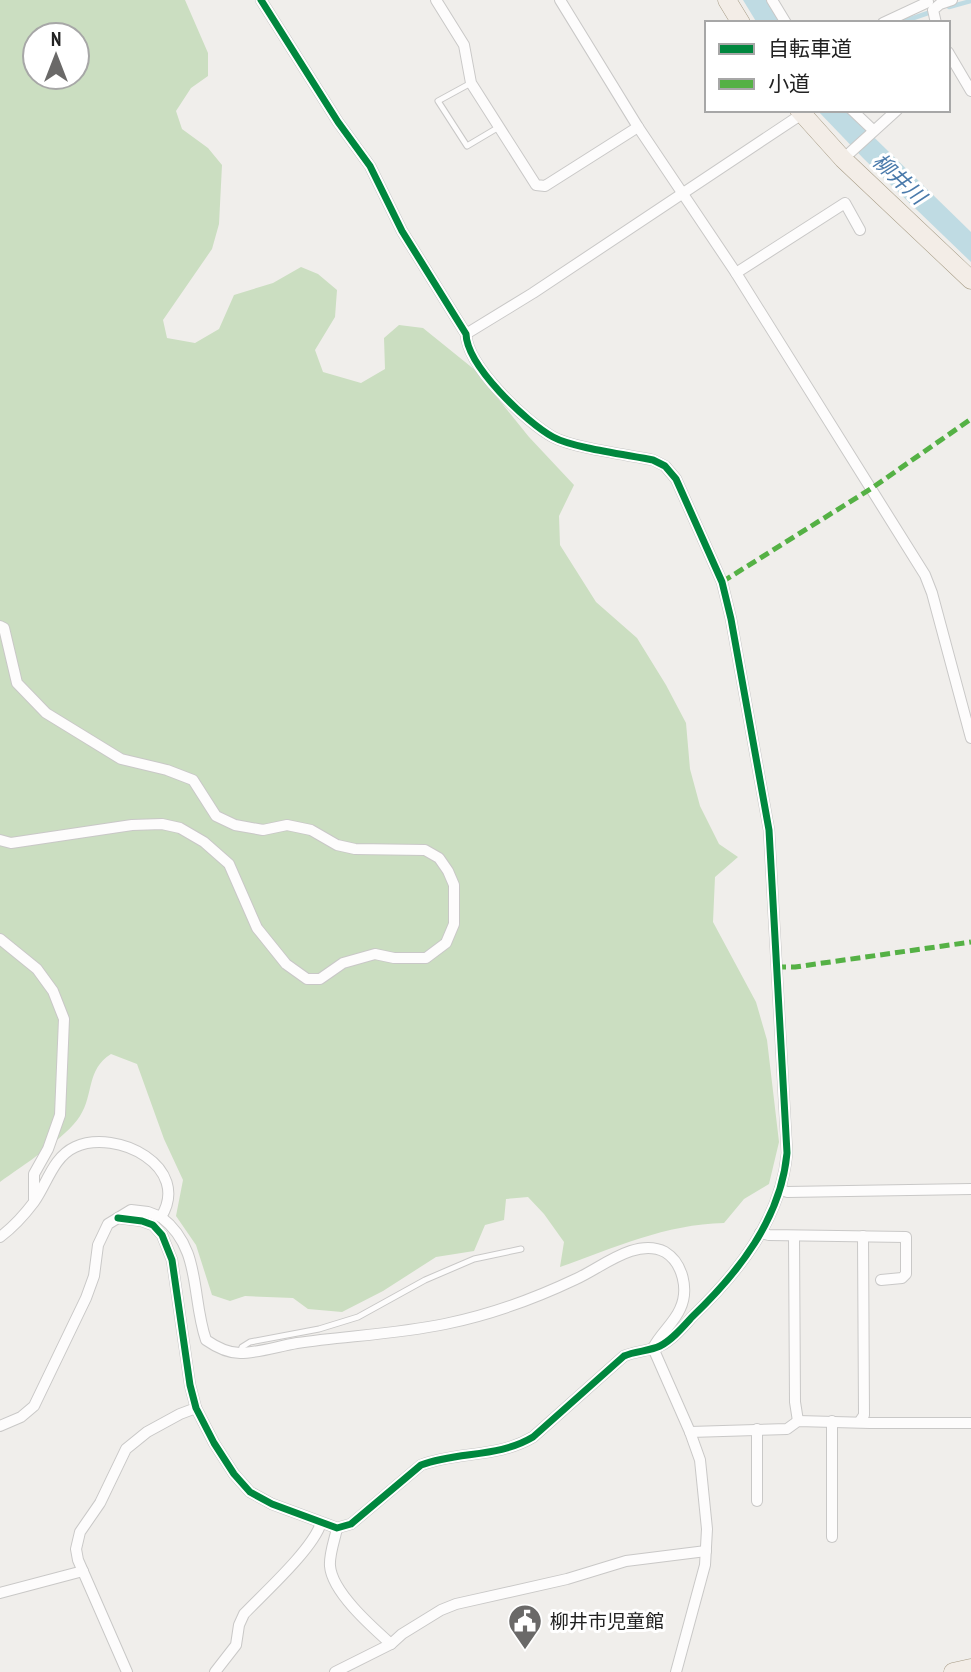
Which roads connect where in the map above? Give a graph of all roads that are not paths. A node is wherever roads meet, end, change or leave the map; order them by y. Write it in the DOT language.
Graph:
graph roads {
  1 [pos="261,0"];
  2 [pos="436,0"];
  3 [pos="560,0"];
  4 [pos="727,0"];
  5 [pos="772,0"];
  6 [pos="952,0"];
  7 [pos="930,4"];
  8 [pos="740,21"];
  9 [pos="785,21"];
  10 [pos="888,21"];
  11 [pos="935,21"];
  12 [pos="950,58"];
  13 [pos="471,83"];
  14 [pos="971,90"];
  15 [pos="800,112"];
  16 [pos="854,112"];
  17 [pos="895,112"];
  18 [pos="499,127"];
  19 [pos="638,127"];
  20 [pos="872,131"];
  21 [pos="847,155"];
  22 [pos="681,193"];
  23 [pos="860,230"];
  24 [pos="736,273"];
  25 [pos="971,280"];
  26 [pos="466,334"];
  27 [pos="0,626"];
  28 [pos="971,738"];
  29 [pos="0,840"];
  30 [pos="0,939"];
  31 [pos="780,1189"];
  32 [pos="971,1189"];
  33 [pos="34,1201"];
  34 [pos="161,1217"];
  35 [pos="118,1218"];
  36 [pos="761,1233"];
  37 [pos="794,1236"];
  38 [pos="863,1236"];
  39 [pos="0,1237"];
  40 [pos="521,1249"];
  41 [pos="881,1280"];
  42 [pos="653,1348"];
  43 [pos="240,1353"];
  44 [pos="196,1408"];
  45 [pos="798,1421"];
  46 [pos="832,1421"];
  47 [pos="860,1421"];
  48 [pos="971,1423"];
  49 [pos="0,1426"];
  50 [pos="757,1429"];
  51 [pos="690,1432"];
  52 [pos="757,1501"];
  53 [pos="321,1523"];
  54 [pos="337,1528"];
  55 [pos="832,1537"];
  56 [pos="706,1551"];
  57 [pos="83,1571"];
  58 [pos="0,1594"];
  59 [pos="391,1644"];
  60 [pos="971,1668"];
  61 [pos="127,1672"];
  62 [pos="215,1672"];
  63 [pos="335,1672"];
  64 [pos="676,1672"];
  65 [pos="953,1672"];
  1 -- 26 [label="street"];
  2 -- 13 [label="street"];
  3 -- 19 [label="street"];
  4 -- 8 [label="main road"];
  5 -- 9 [label="street"];
  6 -- 7 [label="street"];
  7 -- 10 [label="street"];
  7 -- 11 [label="street"];
  12 -- 14 [label="street"];
  13 -- 18 [label="street"];
  13 -- 18 [label="lane"];
  15 -- 21 [label="main road"];
  15 -- 22 [label="street"];
  16 -- 20 [label="street"];
  17 -- 20 [label="street"];
  18 -- 19 [label="street"];
  19 -- 22 [label="street"];
  20 -- 21 [label="street"];
  21 -- 25 [label="main road"];
  22 -- 24 [label="street"];
  22 -- 26 [label="street"];
  23 -- 24 [label="street"];
  24 -- 28 [label="street"];
  26 -- 31 [label="street"];
  27 -- 29 [label="street"];
  30 -- 33 [label="street"];
  31 -- 32 [label="street"];
  31 -- 36 [label="street"];
  33 -- 34 [label="street"];
  33 -- 39 [label="street"];
  34 -- 35 [label="street"];
  34 -- 43 [label="street"];
  35 -- 44 [label="street"];
  35 -- 49 [label="street"];
  36 -- 37 [label="street"];
  36 -- 42 [label="street"];
  37 -- 38 [label="street"];
  37 -- 45 [label="street"];
  38 -- 41 [label="street"];
  38 -- 47 [label="street"];
  40 -- 43 [label="lane"];
  42 -- 43 [label="street"];
  42 -- 51 [label="street"];
  42 -- 54 [label="street"];
  44 -- 53 [label="street"];
  44 -- 57 [label="street"];
  45 -- 46 [label="street"];
  45 -- 50 [label="street"];
  46 -- 47 [label="street"];
  46 -- 55 [label="street"];
  47 -- 48 [label="street"];
  50 -- 51 [label="street"];
  50 -- 52 [label="street"];
  51 -- 56 [label="street"];
  53 -- 54 [label="street"];
  53 -- 62 [label="street"];
  54 -- 59 [label="street"];
  56 -- 59 [label="street"];
  56 -- 64 [label="street"];
  57 -- 58 [label="street"];
  57 -- 61 [label="street"];
  59 -- 63 [label="street"];
  60 -- 65 [label="main road"];
}
